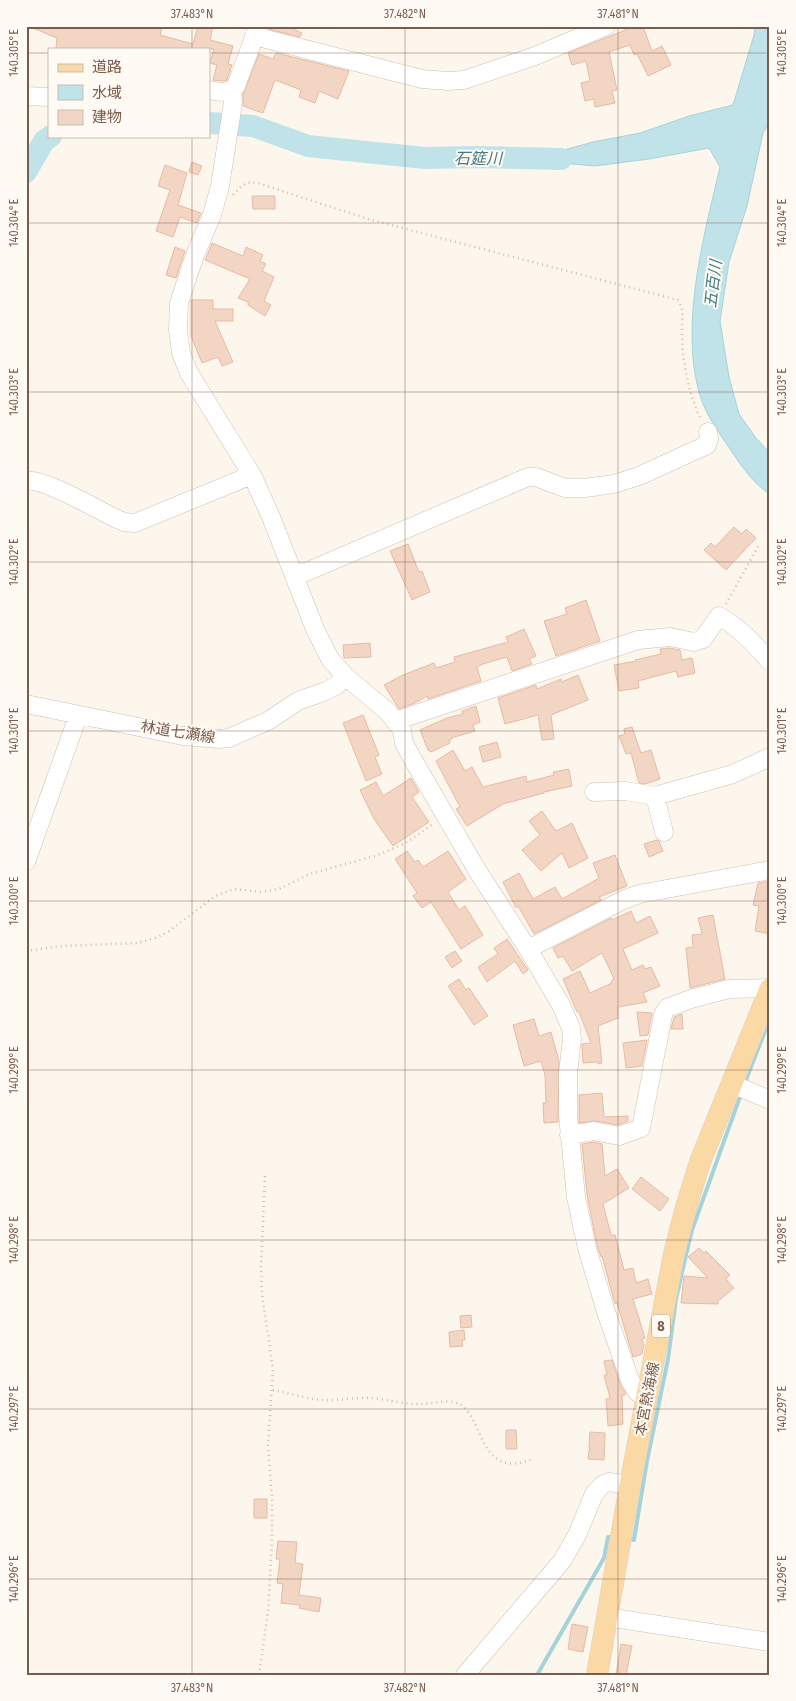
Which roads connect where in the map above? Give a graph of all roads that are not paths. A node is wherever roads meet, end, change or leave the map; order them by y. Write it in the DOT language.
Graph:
graph roads {
  1 [pos="606,26"];
  2 [pos="256,31"];
  3 [pos="210,90"];
  4 [pos="26,96"];
  5 [pos="232,96"];
  6 [pos="48,97"];
  7 [pos="708,432"];
  8 [pos="252,475"];
  9 [pos="26,481"];
  10 [pos="294,574"];
  11 [pos="770,662"];
  12 [pos="345,676"];
  13 [pos="26,704"];
  14 [pos="78,716"];
  15 [pos="395,721"];
  16 [pos="770,757"];
  17 [pos="594,792"];
  18 [pos="655,796"];
  19 [pos="664,832"];
  20 [pos="26,862"];
  21 [pos="770,870"];
  22 [pos="528,950"];
  23 [pos="770,988"];
  24 [pos="732,1084"];
  25 [pos="770,1100"];
  26 [pos="569,1135"];
  27 [pos="647,1399"];
  28 [pos="630,1485"];
  29 [pos="607,1617"];
  30 [pos="770,1642"];
  31 [pos="465,1675"];
  32 [pos="597,1675"];
  1 -- 2 [label="street"];
  2 -- 5 [label="street"];
  3 -- 5 [label="street"];
  4 -- 6 [label="street"];
  5 -- 8 [label="street"];
  7 -- 10 [label="street"];
  8 -- 9 [label="street"];
  8 -- 10 [label="street"];
  10 -- 12 [label="street"];
  11 -- 15 [label="street"];
  12 -- 14 [label="street, 林道七瀬線"];
  12 -- 15 [label="street"];
  13 -- 14 [label="street, 林道七瀬線"];
  14 -- 20 [label="street"];
  15 -- 22 [label="street"];
  16 -- 18 [label="street"];
  17 -- 18 [label="street"];
  18 -- 19 [label="street"];
  21 -- 22 [label="street"];
  22 -- 26 [label="street"];
  23 -- 24 [label="main road, 本宮熱海線 / 8"];
  23 -- 26 [label="street"];
  24 -- 25 [label="street"];
  24 -- 27 [label="main road, 本宮熱海線 / 8"];
  26 -- 27 [label="street"];
  27 -- 28 [label="main road, 本宮熱海線 / 8"];
  28 -- 29 [label="main road, 本宮熱海線 / 8"];
  28 -- 31 [label="street"];
  29 -- 30 [label="street"];
  29 -- 32 [label="main road, 本宮熱海線 / 8"];
}
